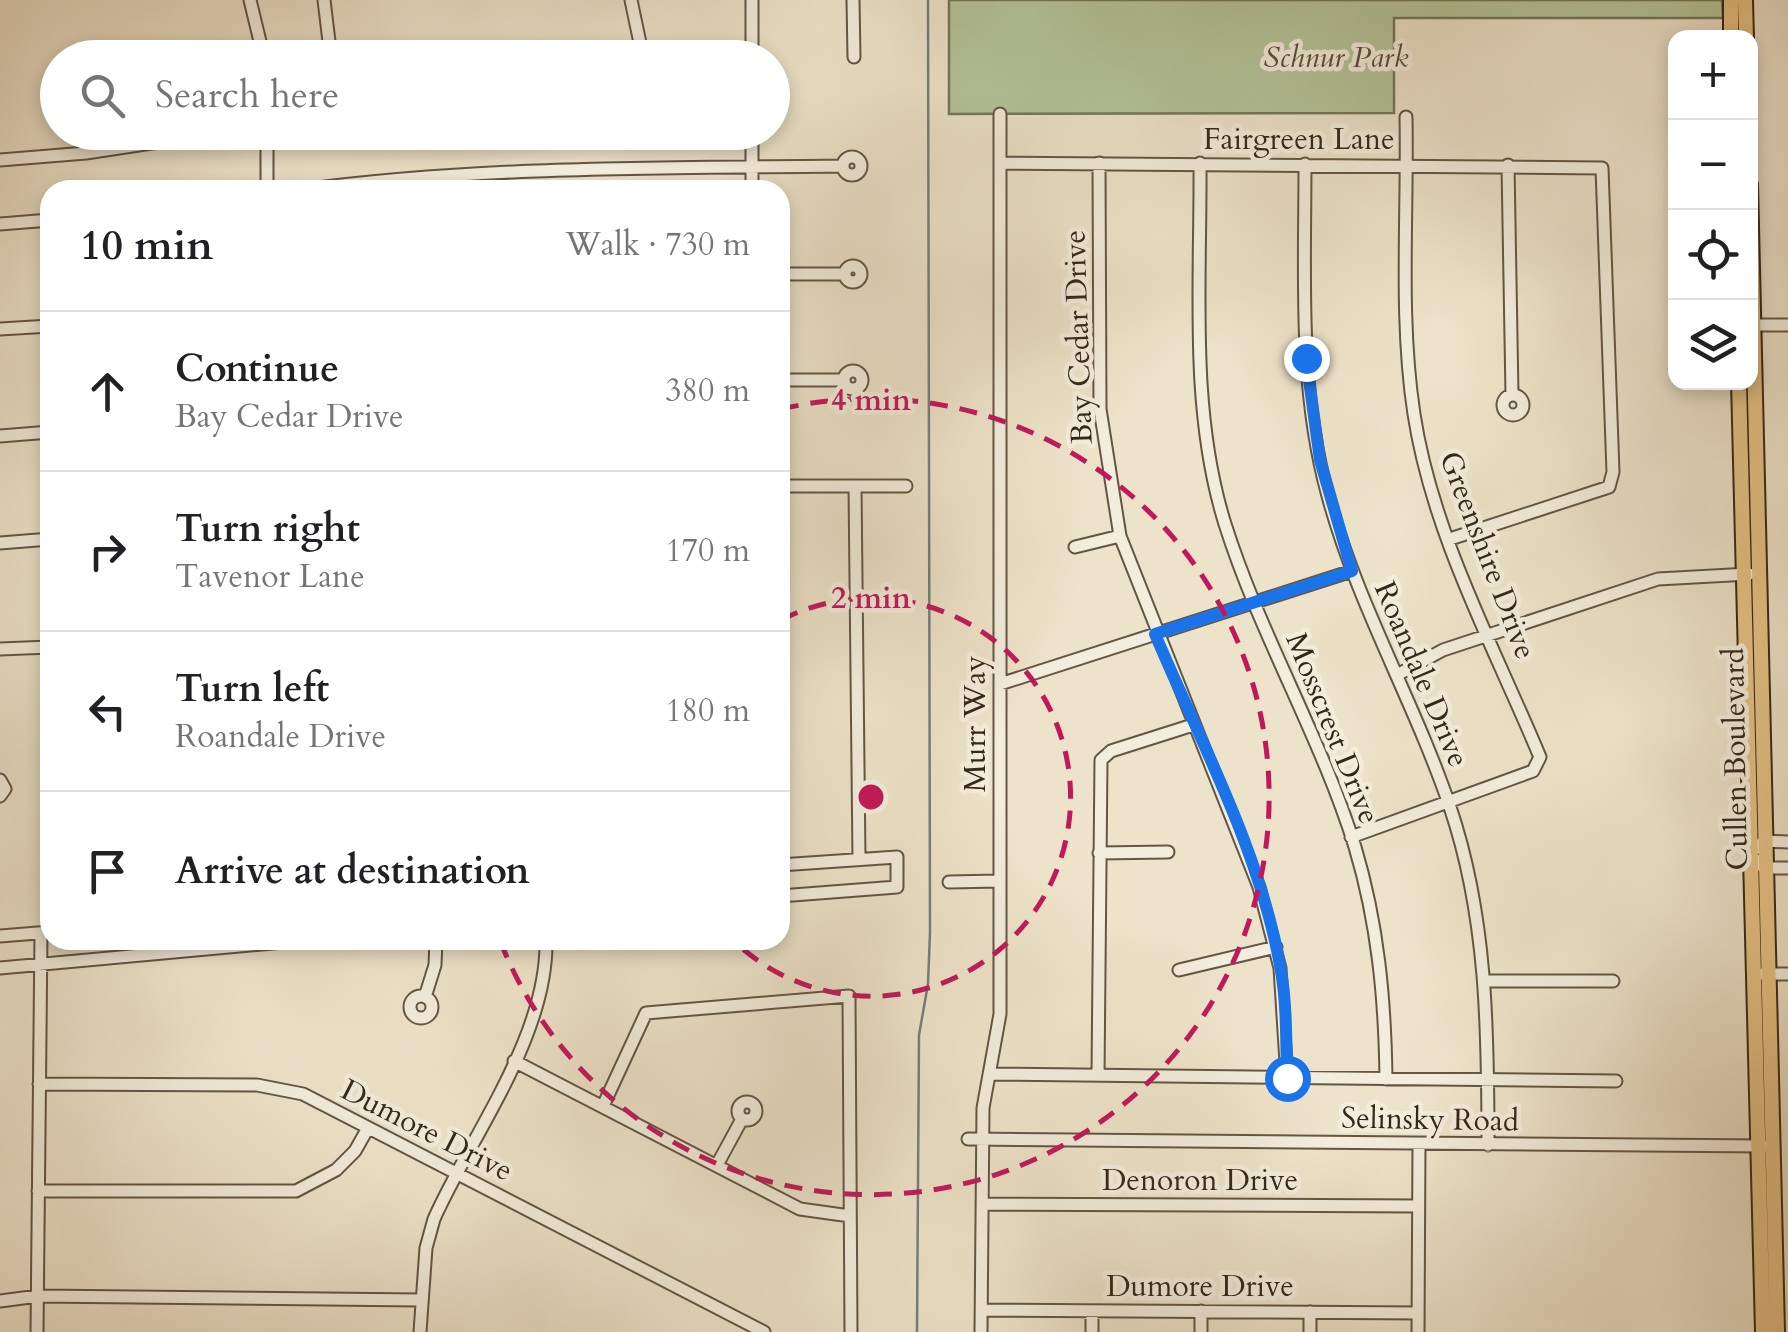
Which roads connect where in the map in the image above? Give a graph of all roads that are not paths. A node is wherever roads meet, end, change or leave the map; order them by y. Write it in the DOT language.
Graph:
graph roads {
  1 [pos="250,0"];
  2 [pos="324,0"];
  3 [pos="630,0"];
  4 [pos="752,0"];
  5 [pos="853,0"];
  6 [pos="1738,4"];
  7 [pos="1733,30"];
  8 [pos="1744,30"];
  9 [pos="260,40"];
  10 [pos="328,40"];
  11 [pos="639,40"];
  12 [pos="752,40"];
  13 [pos="854,57"];
  14 [pos="1000,114"];
  15 [pos="1406,117"];
  16 [pos="110,150"];
  17 [pos="267,150"];
  18 [pos="752,150"];
  19 [pos="0,160"];
  20 [pos="1000,163"];
  21 [pos="1099,163"];
  22 [pos="1200,163"];
  23 [pos="1305,164"];
  24 [pos="1407,164"];
  25 [pos="1508,165"];
  26 [pos="842,166"];
  27 [pos="752,167"];
  28 [pos="267,180"];
  29 [pos="375,180"];
  30 [pos="752,180"];
  31 [pos="1750,210"];
  32 [pos="40,221"];
  33 [pos="0,224"];
  34 [pos="790,274"];
  35 [pos="845,274"];
  36 [pos="1752,300"];
  37 [pos="1788,325"];
  38 [pos="1758,326"];
  39 [pos="40,327"];
  40 [pos="0,329"];
  41 [pos="790,380"];
  42 [pos="844,380"];
  43 [pos="1741,390"];
  44 [pos="1750,390"];
  45 [pos="1512,395"];
  46 [pos="40,433"];
  47 [pos="0,436"];
  48 [pos="1748,456"];
  49 [pos="790,486"];
  50 [pos="855,486"];
  51 [pos="906,486"];
  52 [pos="1120,536"];
  53 [pos="1450,539"];
  54 [pos="40,540"];
  55 [pos="0,543"];
  56 [pos="1075,548"];
  57 [pos="1352,571"];
  58 [pos="1752,574"];
  59 [pos="1254,601"];
  60 [pos="1488,633"];
  61 [pos="1155,634"];
  62 [pos="40,647"];
  63 [pos="0,650"];
  64 [pos="1396,675"];
  65 [pos="1000,684"];
  66 [pos="1754,698"];
  67 [pos="1193,725"];
  68 [pos="0,780"];
  69 [pos="0,796"];
  70 [pos="1448,803"];
  71 [pos="1351,837"];
  72 [pos="1764,841"];
  73 [pos="1788,842"];
  74 [pos="1168,852"];
  75 [pos="1099,853"];
  76 [pos="1750,854"];
  77 [pos="859,858"];
  78 [pos="790,864"];
  79 [pos="1764,868"];
  80 [pos="1788,868"];
  81 [pos="999,881"];
  82 [pos="949,882"];
  83 [pos="790,895"];
  84 [pos="40,933"];
  85 [pos="0,936"];
  86 [pos="1276,947"];
  87 [pos="44,950"];
  88 [pos="171,950"];
  89 [pos="436,950"];
  90 [pos="545,950"];
  91 [pos="42,964"];
  92 [pos="0,968"];
  93 [pos="1179,970"];
  94 [pos="1761,974"];
  95 [pos="1788,974"];
  96 [pos="1485,981"];
  97 [pos="1613,981"];
  98 [pos="425,997"];
  99 [pos="514,1061"];
  100 [pos="990,1074"];
  101 [pos="1098,1076"];
  102 [pos="1287,1078"];
  103 [pos="1386,1079"];
  104 [pos="1488,1080"];
  105 [pos="1616,1081"];
  106 [pos="39,1084"];
  107 [pos="603,1106"];
  108 [pos="742,1120"];
  109 [pos="368,1128"];
  110 [pos="968,1139"];
  111 [pos="982,1140"];
  112 [pos="1418,1144"];
  113 [pos="1488,1145"];
  114 [pos="1766,1146"];
  115 [pos="717,1165"];
  116 [pos="456,1173"];
  117 [pos="38,1191"];
  118 [pos="982,1204"];
  119 [pos="1418,1206"];
  120 [pos="850,1216"];
  121 [pos="1775,1263"];
  122 [pos="38,1296"];
  123 [pos="420,1300"];
  124 [pos="0,1301"];
  125 [pos="982,1310"];
  126 [pos="1092,1310"];
  127 [pos="1202,1311"];
  128 [pos="1310,1312"];
  129 [pos="1418,1313"];
  130 [pos="737,1326"];
  131 [pos="37,1332"];
  132 [pos="420,1332"];
  133 [pos="764,1332"];
  134 [pos="850,1332"];
  135 [pos="981,1332"];
  136 [pos="1092,1332"];
  137 [pos="1202,1332"];
  138 [pos="1310,1332"];
  139 [pos="1418,1332"];
  140 [pos="1763,1332"];
  141 [pos="1777,1332"];
  1 -- 9 [label="street"];
  2 -- 10 [label="street"];
  3 -- 11 [label="street"];
  4 -- 12 [label="street"];
  5 -- 13 [label="street"];
  6 -- 7 [label="main road"];
  6 -- 8 [label="main road"];
  14 -- 20 [label="street, Murr Way"];
  15 -- 24 [label="street, Greenshire Drive"];
  16 -- 19 [label="street"];
  17 -- 28 [label="street"];
  18 -- 27 [label="street"];
  20 -- 21 [label="street, Fairgreen Lane"];
  20 -- 65 [label="street, Murr Way"];
  21 -- 22 [label="street, Fairgreen Lane"];
  21 -- 52 [label="street, Bay Cedar Drive"];
  22 -- 23 [label="street, Fairgreen Lane"];
  22 -- 59 [label="street, Mosscrest Drive"];
  23 -- 24 [label="street, Fairgreen Lane"];
  23 -- 57 [label="street, Roandale Drive"];
  24 -- 25 [label="street, Fairgreen Lane"];
  24 -- 53 [label="street, Greenshire Drive"];
  25 -- 45 [label="street"];
  25 -- 53 [label="street, Fairgreen Lane"];
  26 -- 27 [label="street"];
  27 -- 29 [label="street"];
  27 -- 30 [label="street"];
  31 -- 36 [label="main road, Cullen Boulevard"];
  32 -- 33 [label="street"];
  34 -- 35 [label="street"];
  37 -- 38 [label="street"];
  39 -- 40 [label="street"];
  41 -- 42 [label="street"];
  43 -- 48 [label="main road, Cullen Boulevard"];
  44 -- 48 [label="main road, Cullen Boulevard"];
  46 -- 47 [label="street"];
  48 -- 58 [label="main road, Cullen Boulevard"];
  49 -- 50 [label="street"];
  50 -- 51 [label="street"];
  50 -- 77 [label="street"];
  52 -- 56 [label="street"];
  52 -- 61 [label="street, Bay Cedar Drive"];
  53 -- 60 [label="street, Greenshire Drive"];
  54 -- 55 [label="street"];
  57 -- 59 [label="street"];
  57 -- 64 [label="street, Roandale Drive"];
  58 -- 60 [label="street"];
  58 -- 66 [label="main road, Cullen Boulevard"];
  59 -- 61 [label="street"];
  59 -- 71 [label="street, Mosscrest Drive"];
  60 -- 64 [label="street"];
  60 -- 70 [label="street, Greenshire Drive"];
  61 -- 65 [label="street"];
  61 -- 67 [label="street, Bay Cedar Drive"];
  62 -- 63 [label="street"];
  64 -- 70 [label="street, Roandale Drive"];
  65 -- 81 [label="street, Murr Way"];
  66 -- 72 [label="main road, Cullen Boulevard"];
  66 -- 76 [label="main road, Cullen Boulevard"];
  67 -- 75 [label="street"];
  67 -- 86 [label="street, Bay Cedar Drive"];
  68 -- 69 [label="street"];
  70 -- 71 [label="street"];
  70 -- 96 [label="street, Roandale Drive"];
  71 -- 103 [label="street, Mosscrest Drive"];
  72 -- 73 [label="street"];
  72 -- 76 [label="street"];
  72 -- 79 [label="main road, Cullen Boulevard"];
  74 -- 75 [label="street"];
  75 -- 101 [label="street"];
  76 -- 79 [label="street"];
  76 -- 94 [label="main road, Cullen Boulevard"];
  77 -- 78 [label="street"];
  77 -- 83 [label="street"];
  79 -- 80 [label="street"];
  79 -- 94 [label="main road, Cullen Boulevard"];
  81 -- 82 [label="street"];
  81 -- 100 [label="street, Murr Way"];
  84 -- 85 [label="street"];
  86 -- 93 [label="street"];
  86 -- 102 [label="street, Bay Cedar Drive"];
  87 -- 91 [label="street"];
  88 -- 91 [label="street"];
  89 -- 98 [label="street"];
  90 -- 99 [label="street"];
  91 -- 92 [label="street"];
  91 -- 106 [label="street"];
  94 -- 95 [label="street"];
  94 -- 114 [label="main road, Cullen Boulevard"];
  96 -- 97 [label="street"];
  96 -- 104 [label="street, Roandale Drive"];
  99 -- 107 [label="street"];
  99 -- 116 [label="street"];
  100 -- 101 [label="street"];
  100 -- 111 [label="street, Murr Way"];
  101 -- 102 [label="street"];
  102 -- 103 [label="street"];
  103 -- 104 [label="street"];
  104 -- 105 [label="street"];
  104 -- 113 [label="street, Roandale Drive"];
  106 -- 109 [label="street, Dumore Drive"];
  106 -- 117 [label="street"];
  107 -- 115 [label="street"];
  107 -- 120 [label="street"];
  108 -- 115 [label="street"];
  109 -- 116 [label="street, Dumore Drive"];
  109 -- 117 [label="street"];
  110 -- 111 [label="street, Selinsky Road"];
  111 -- 112 [label="street, Selinsky Road"];
  111 -- 118 [label="street, Murr Way"];
  112 -- 113 [label="street, Selinsky Road"];
  112 -- 119 [label="street"];
  113 -- 114 [label="street, Selinsky Road"];
  114 -- 121 [label="main road, Cullen Boulevard"];
  115 -- 120 [label="street"];
  116 -- 123 [label="street"];
  116 -- 130 [label="street, Dumore Drive"];
  117 -- 122 [label="street"];
  118 -- 119 [label="street, Denoron Drive"];
  118 -- 125 [label="street, Murr Way"];
  119 -- 129 [label="street"];
  120 -- 134 [label="street"];
  121 -- 140 [label="main road, Cullen Boulevard"];
  121 -- 141 [label="main road, Cullen Boulevard"];
  122 -- 123 [label="street"];
  122 -- 124 [label="street"];
  122 -- 131 [label="street"];
  123 -- 132 [label="street"];
  125 -- 126 [label="street, Dumore Drive"];
  125 -- 135 [label="street, Murr Way"];
  126 -- 127 [label="street, Dumore Drive"];
  126 -- 136 [label="street"];
  127 -- 128 [label="street, Dumore Drive"];
  127 -- 137 [label="street"];
  128 -- 129 [label="street, Dumore Drive"];
  128 -- 138 [label="street"];
  129 -- 139 [label="street"];
  130 -- 133 [label="street, Dumore Drive"];
}
